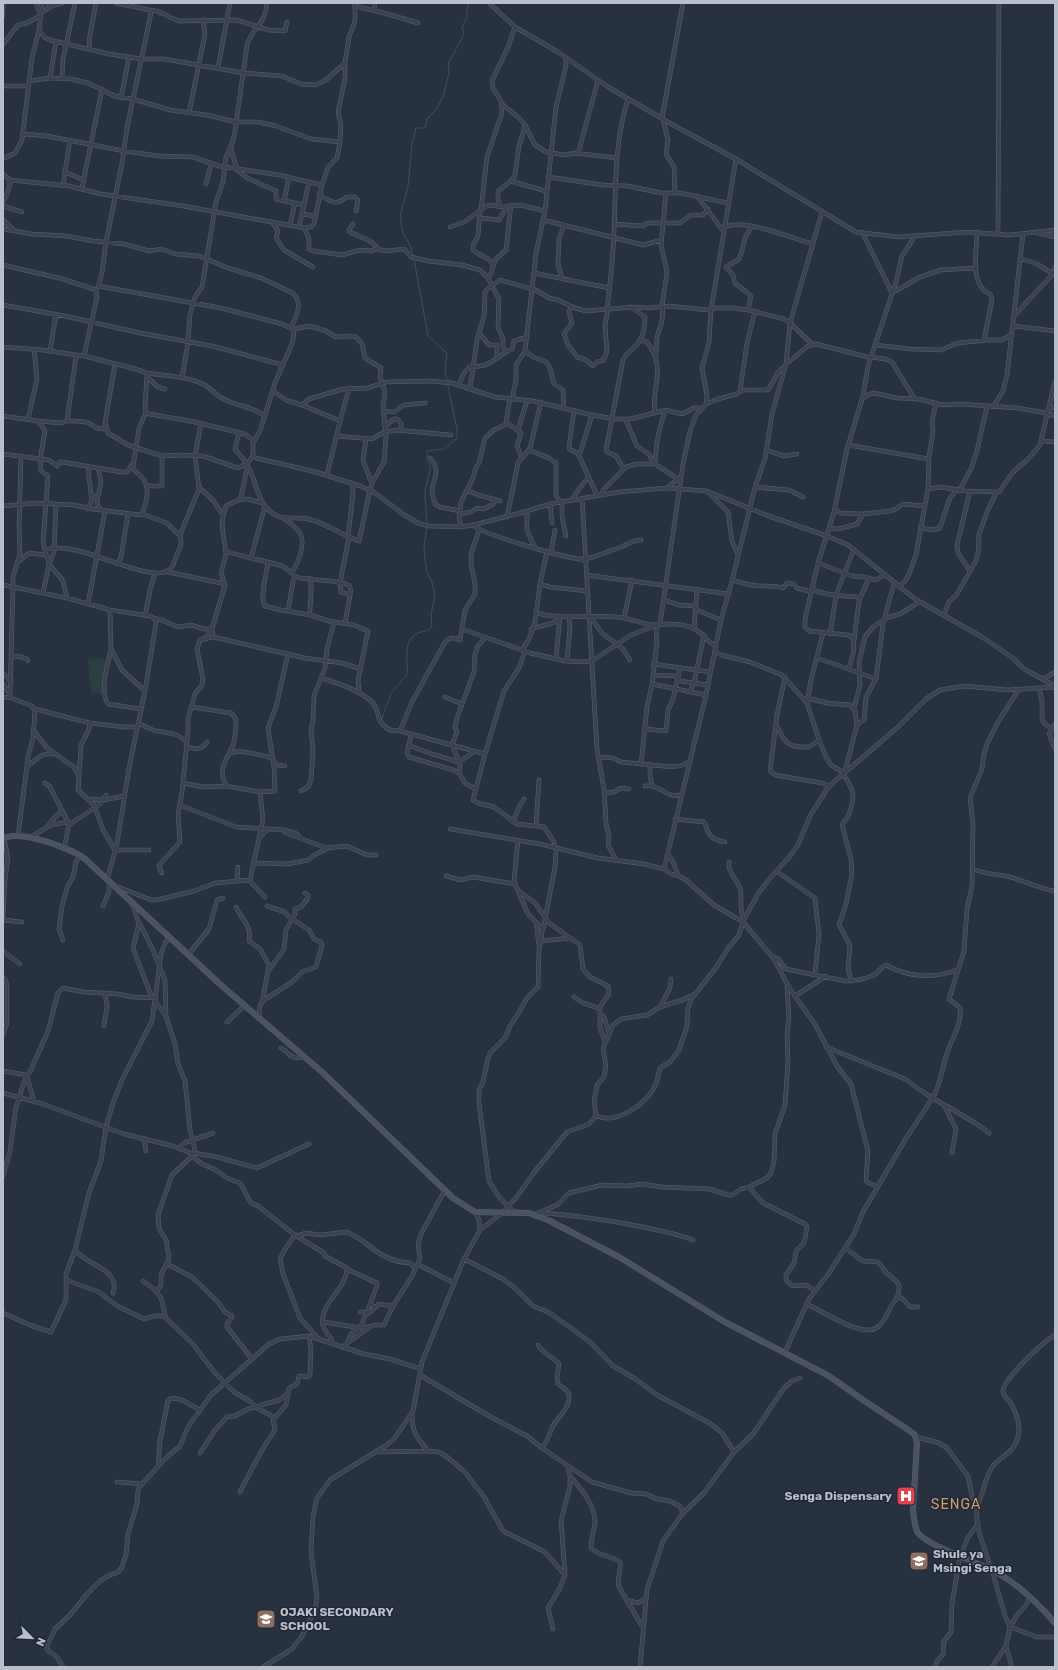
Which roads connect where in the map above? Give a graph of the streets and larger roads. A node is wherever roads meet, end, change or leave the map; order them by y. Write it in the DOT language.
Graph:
graph roads {
  1 [pos="3,3"];
  2 [pos="36,3"];
  3 [pos="42,3"];
  4 [pos="47,3"];
  5 [pos="62,3"];
  6 [pos="75,3"];
  7 [pos="96,3"];
  8 [pos="116,3"];
  9 [pos="230,3"];
  10 [pos="268,3"];
  11 [pos="375,3"];
  12 [pos="489,3"];
  13 [pos="683,3"];
  14 [pos="999,3"];
  15 [pos="354,5"];
  16 [pos="52,6"];
  17 [pos="149,10"];
  18 [pos="374,10"];
  19 [pos="40,15"];
  20 [pos="3,16"];
  21 [pos="204,20"];
  22 [pos="227,21"];
  23 [pos="287,22"];
  24 [pos="418,23"];
  25 [pos="257,27"];
  26 [pos="515,27"];
  27 [pos="39,30"];
  28 [pos="56,42"];
  29 [pos="3,44"];
  30 [pos="67,44"];
  31 [pos="90,49"];
  32 [pos="129,57"];
  33 [pos="566,58"];
  34 [pos="141,59"];
  35 [pos="572,62"];
  36 [pos="345,63"];
  37 [pos="199,65"];
  38 [pos="566,66"];
  39 [pos="218,68"];
  40 [pos="244,73"];
  41 [pos="50,78"];
  42 [pos="62,78"];
  43 [pos="598,80"];
  44 [pos="29,84"];
  45 [pos="3,86"];
  46 [pos="102,89"];
  47 [pos="121,98"];
  48 [pos="133,99"];
  49 [pos="628,99"];
  50 [pos="502,104"];
  51 [pos="190,114"];
  52 [pos="662,118"];
  53 [pos="236,122"];
  54 [pos="525,125"];
  55 [pos="24,134"];
  56 [pos="70,140"];
  57 [pos="340,142"];
  58 [pos="92,144"];
  59 [pos="230,148"];
  60 [pos="124,151"];
  61 [pos="552,153"];
  62 [pos="578,154"];
  63 [pos="3,158"];
  64 [pos="617,158"];
  65 [pos="736,159"];
  66 [pos="211,164"];
  67 [pos="225,167"];
  68 [pos="236,169"];
  69 [pos="65,172"];
  70 [pos="3,174"];
  71 [pos="290,177"];
  72 [pos="548,177"];
  73 [pos="10,180"];
  74 [pos="84,180"];
  75 [pos="309,182"];
  76 [pos="510,182"];
  77 [pos="206,184"];
  78 [pos="63,185"];
  79 [pos="322,185"];
  80 [pos="615,185"];
  81 [pos="82,188"];
  82 [pos="546,191"];
  83 [pos="675,192"];
  84 [pos="666,193"];
  85 [pos="319,195"];
  86 [pos="115,196"];
  87 [pos="697,196"];
  88 [pos="284,201"];
  89 [pos="3,202"];
  90 [pos="295,203"];
  91 [pos="728,203"];
  92 [pos="304,205"];
  93 [pos="511,205"];
  94 [pos="3,206"];
  95 [pos="500,206"];
  96 [pos="507,207"];
  97 [pos="708,209"];
  98 [pos="481,210"];
  99 [pos="214,211"];
  100 [pos="356,211"];
  101 [pos="545,211"];
  102 [pos="22,212"];
  103 [pos="822,212"];
  104 [pos="303,214"];
  105 [pos="314,216"];
  106 [pos="480,218"];
  107 [pos="3,220"];
  108 [pos="543,220"];
  109 [pos="272,222"];
  110 [pos="663,223"];
  111 [pos="353,224"];
  112 [pos="614,224"];
  113 [pos="290,225"];
  114 [pos="564,225"];
  115 [pos="752,226"];
  116 [pos="299,227"];
  117 [pos="450,227"];
  118 [pos="304,228"];
  119 [pos="3,229"];
  120 [pos="15,230"];
  121 [pos="724,230"];
  122 [pos="1055,230"];
  123 [pos="977,232"];
  124 [pos="1035,232"];
  125 [pos="863,234"];
  126 [pos="998,234"];
  127 [pos="1023,234"];
  128 [pos="915,236"];
  129 [pos="1055,237"];
  130 [pos="614,238"];
  131 [pos="662,240"];
  132 [pos="106,242"];
  133 [pos="813,244"];
  134 [pos="379,250"];
  135 [pos="1020,258"];
  136 [pos="207,260"];
  137 [pos="3,265"];
  138 [pos="493,266"];
  139 [pos="313,267"];
  140 [pos="976,268"];
  141 [pos="1055,268"];
  142 [pos="534,273"];
  143 [pos="1053,274"];
  144 [pos="488,277"];
  145 [pos="562,279"];
  146 [pos="492,286"];
  147 [pos="97,288"];
  148 [pos="532,288"];
  149 [pos="609,288"];
  150 [pos="892,293"];
  151 [pos="193,303"];
  152 [pos="3,305"];
  153 [pos="571,306"];
  154 [pos="662,306"];
  155 [pos="630,307"];
  156 [pos="607,310"];
  157 [pos="711,310"];
  158 [pos="748,310"];
  159 [pos="755,311"];
  160 [pos="56,314"];
  161 [pos="1014,316"];
  162 [pos="92,322"];
  163 [pos="790,323"];
  164 [pos="1013,326"];
  165 [pos="292,328"];
  166 [pos="1055,331"];
  167 [pos="479,333"];
  168 [pos="1012,334"];
  169 [pos="527,337"];
  170 [pos="640,340"];
  171 [pos="984,340"];
  172 [pos="188,342"];
  173 [pos="812,344"];
  174 [pos="875,345"];
  175 [pos="3,347"];
  176 [pos="34,349"];
  177 [pos="506,351"];
  178 [pos="525,351"];
  179 [pos="50,352"];
  180 [pos="76,356"];
  181 [pos="84,356"];
  182 [pos="656,356"];
  183 [pos="497,358"];
  184 [pos="871,358"];
  185 [pos="115,364"];
  186 [pos="282,365"];
  187 [pos="786,365"];
  188 [pos="473,366"];
  189 [pos="147,373"];
  190 [pos="784,373"];
  191 [pos="148,378"];
  192 [pos="182,378"];
  193 [pos="776,379"];
  194 [pos="1055,381"];
  195 [pos="383,384"];
  196 [pos="459,385"];
  197 [pos="350,388"];
  198 [pos="470,388"];
  199 [pos="165,389"];
  200 [pos="272,391"];
  201 [pos="740,391"];
  202 [pos="510,398"];
  203 [pos="514,398"];
  204 [pos="914,398"];
  205 [pos="862,400"];
  206 [pos="528,401"];
  207 [pos="541,402"];
  208 [pos="425,403"];
  209 [pos="936,403"];
  210 [pos="706,404"];
  211 [pos="302,405"];
  212 [pos="987,406"];
  213 [pos="992,407"];
  214 [pos="1055,407"];
  215 [pos="564,408"];
  216 [pos="701,408"];
  217 [pos="1049,409"];
  218 [pos="574,410"];
  219 [pos="666,410"];
  220 [pos="384,411"];
  221 [pos="146,412"];
  222 [pos="655,413"];
  223 [pos="1048,414"];
  224 [pos="592,415"];
  225 [pos="3,416"];
  226 [pos="1055,416"];
  227 [pos="265,417"];
  228 [pos="28,419"];
  229 [pos="611,419"];
  230 [pos="626,420"];
  231 [pos="38,421"];
  232 [pos="67,421"];
  233 [pos="340,421"];
  234 [pos="51,422"];
  235 [pos="201,423"];
  236 [pos="507,424"];
  237 [pos="386,426"];
  238 [pos="106,429"];
  239 [pos="518,430"];
  240 [pos="45,431"];
  241 [pos="386,431"];
  242 [pos="401,431"];
  243 [pos="239,433"];
  244 [pos="451,435"];
  245 [pos="336,436"];
  246 [pos="366,439"];
  247 [pos="1042,441"];
  248 [pos="1055,442"];
  249 [pos="253,444"];
  250 [pos="848,445"];
  251 [pos="136,448"];
  252 [pos="529,450"];
  253 [pos="766,450"];
  254 [pos="42,452"];
  255 [pos="3,454"];
  256 [pos="797,454"];
  257 [pos="253,455"];
  258 [pos="162,456"];
  259 [pos="195,456"];
  260 [pos="522,456"];
  261 [pos="579,456"];
  262 [pos="21,457"];
  263 [pos="34,458"];
  264 [pos="430,458"];
  265 [pos="929,459"];
  266 [pos="40,460"];
  267 [pos="134,461"];
  268 [pos="248,464"];
  269 [pos="655,464"];
  270 [pos="89,467"];
  271 [pos="98,468"];
  272 [pos="624,469"];
  273 [pos="327,475"];
  274 [pos="588,477"];
  275 [pos="680,480"];
  276 [pos="352,483"];
  277 [pos="372,483"];
  278 [pos="147,486"];
  279 [pos="199,487"];
  280 [pos="755,487"];
  281 [pos="667,488"];
  282 [pos="680,488"];
  283 [pos="928,489"];
  284 [pos="370,490"];
  285 [pos="467,490"];
  286 [pos="958,490"];
  287 [pos="706,491"];
  288 [pos="970,491"];
  289 [pos="996,493"];
  290 [pos="599,495"];
  291 [pos="92,496"];
  292 [pos="98,497"];
  293 [pos="802,497"];
  294 [pos="582,498"];
  295 [pos="572,499"];
  296 [pos="239,500"];
  297 [pos="495,500"];
  298 [pos="500,501"];
  299 [pos="561,501"];
  300 [pos="19,504"];
  301 [pos="47,504"];
  302 [pos="56,504"];
  303 [pos="263,504"];
  304 [pos="550,504"];
  305 [pos="3,506"];
  306 [pos="98,506"];
  307 [pos="925,506"];
  308 [pos="86,508"];
  309 [pos="750,508"];
  310 [pos="834,510"];
  311 [pos="104,511"];
  312 [pos="527,511"];
  313 [pos="459,512"];
  314 [pos="128,514"];
  315 [pos="142,514"];
  316 [pos="863,514"];
  317 [pos="223,515"];
  318 [pos="507,517"];
  319 [pos="283,518"];
  320 [pos="552,523"];
  321 [pos="473,525"];
  322 [pos="461,527"];
  323 [pos="830,528"];
  324 [pos="920,528"];
  325 [pos="479,530"];
  326 [pos="555,530"];
  327 [pos="180,536"];
  328 [pos="566,536"];
  329 [pos="827,536"];
  330 [pos="349,537"];
  331 [pos="641,540"];
  332 [pos="54,548"];
  333 [pos="535,548"];
  334 [pos="854,549"];
  335 [pos="45,550"];
  336 [pos="226,551"];
  337 [pos="549,551"];
  338 [pos="46,555"];
  339 [pos="97,555"];
  340 [pos="738,556"];
  341 [pos="251,558"];
  342 [pos="586,559"];
  343 [pos="18,561"];
  344 [pos="268,562"];
  345 [pos="818,563"];
  346 [pos="49,564"];
  347 [pos="118,564"];
  348 [pos="166,571"];
  349 [pos="970,571"];
  350 [pos="292,572"];
  351 [pos="155,573"];
  352 [pos="845,573"];
  353 [pos="885,574"];
  354 [pos="586,575"];
  355 [pos="295,576"];
  356 [pos="308,578"];
  357 [pos="869,578"];
  358 [pos="632,580"];
  359 [pos="733,580"];
  360 [pos="340,583"];
  361 [pos="894,583"];
  362 [pos="225,584"];
  363 [pos="540,584"];
  364 [pos="3,585"];
  365 [pos="666,586"];
  366 [pos="13,587"];
  367 [pos="899,587"];
  368 [pos="697,589"];
  369 [pos="812,590"];
  370 [pos="587,591"];
  371 [pos="43,593"];
  372 [pos="729,594"];
  373 [pos="350,595"];
  374 [pos="836,595"];
  375 [pos="860,597"];
  376 [pos="67,598"];
  377 [pos="664,600"];
  378 [pos="919,602"];
  379 [pos="88,604"];
  380 [pos="695,607"];
  381 [pos="110,610"];
  382 [pos="118,610"];
  383 [pos="288,611"];
  384 [pos="536,613"];
  385 [pos="310,615"];
  386 [pos="944,615"];
  387 [pos="145,616"];
  388 [pos="560,616"];
  389 [pos="590,616"];
  390 [pos="569,617"];
  391 [pos="154,618"];
  392 [pos="624,618"];
  393 [pos="885,619"];
  394 [pos="111,620"];
  395 [pos="721,620"];
  396 [pos="559,621"];
  397 [pos="334,622"];
  398 [pos="345,623"];
  399 [pos="658,625"];
  400 [pos="694,628"];
  401 [pos="212,629"];
  402 [pos="462,629"];
  403 [pos="532,629"];
  404 [pos="823,633"];
  405 [pos="830,634"];
  406 [pos="704,635"];
  407 [pos="213,637"];
  408 [pos="485,638"];
  409 [pos="203,639"];
  410 [pos="854,642"];
  411 [pos="617,645"];
  412 [pos="716,646"];
  413 [pos="111,649"];
  414 [pos="523,651"];
  415 [pos="715,651"];
  416 [pos="288,654"];
  417 [pos="12,656"];
  418 [pos="817,658"];
  419 [pos="556,659"];
  420 [pos="630,660"];
  421 [pos="28,661"];
  422 [pos="326,661"];
  423 [pos="567,661"];
  424 [pos="592,662"];
  425 [pos="653,664"];
  426 [pos="680,668"];
  427 [pos="361,669"];
  428 [pos="849,669"];
  429 [pos="696,670"];
  430 [pos="3,672"];
  431 [pos="11,672"];
  432 [pos="711,672"];
  433 [pos="1055,672"];
  434 [pos="859,673"];
  435 [pos="653,675"];
  436 [pos="785,677"];
  437 [pos="321,678"];
  438 [pos="678,678"];
  439 [pos="876,678"];
  440 [pos="1045,680"];
  441 [pos="11,682"];
  442 [pos="694,683"];
  443 [pos="3,684"];
  444 [pos="652,684"];
  445 [pos="708,685"];
  446 [pos="1055,686"];
  447 [pos="675,688"];
  448 [pos="1039,688"];
  449 [pos="1045,688"];
  450 [pos="1019,689"];
  451 [pos="145,691"];
  452 [pos="690,691"];
  453 [pos="359,692"];
  454 [pos="706,695"];
  455 [pos="11,696"];
  456 [pos="3,697"];
  457 [pos="445,697"];
  458 [pos="807,698"];
  459 [pos="807,703"];
  460 [pos="462,704"];
  461 [pos="192,707"];
  462 [pos="854,708"];
  463 [pos="35,709"];
  464 [pos="141,709"];
  465 [pos="90,723"];
  466 [pos="776,723"];
  467 [pos="1055,724"];
  468 [pos="137,725"];
  469 [pos="857,725"];
  470 [pos="645,729"];
  471 [pos="1052,729"];
  472 [pos="33,730"];
  473 [pos="400,731"];
  474 [pos="188,732"];
  475 [pos="411,735"];
  476 [pos="179,736"];
  477 [pos="819,740"];
  478 [pos="207,742"];
  479 [pos="186,744"];
  480 [pos="408,745"];
  481 [pos="452,745"];
  482 [pos="1055,749"];
  483 [pos="475,751"];
  484 [pos="54,754"];
  485 [pos="485,754"];
  486 [pos="228,755"];
  487 [pos="598,757"];
  488 [pos="274,761"];
  489 [pos="690,761"];
  490 [pos="459,762"];
  491 [pos="641,764"];
  492 [pos="650,764"];
  493 [pos="285,766"];
  494 [pos="27,767"];
  495 [pos="75,768"];
  496 [pos="80,772"];
  497 [pos="844,773"];
  498 [pos="459,774"];
  499 [pos="79,778"];
  500 [pos="223,780"];
  501 [pos="538,780"];
  502 [pos="45,783"];
  503 [pos="183,783"];
  504 [pos="227,786"];
  505 [pos="645,786"];
  506 [pos="652,786"];
  507 [pos="830,786"];
  508 [pos="221,787"];
  509 [pos="475,789"];
  510 [pos="629,789"];
  511 [pos="301,791"];
  512 [pos="260,792"];
  513 [pos="604,793"];
  514 [pos="682,794"];
  515 [pos="106,795"];
  516 [pos="124,796"];
  517 [pos="524,799"];
  518 [pos="90,800"];
  519 [pos="104,800"];
  520 [pos="180,805"];
  521 [pos="96,808"];
  522 [pos="62,811"];
  523 [pos="263,819"];
  524 [pos="676,819"];
  525 [pos="513,822"];
  526 [pos="69,824"];
  527 [pos="48,826"];
  528 [pos="536,826"];
  529 [pos="260,828"];
  530 [pos="268,829"];
  531 [pos="450,829"];
  532 [pos="274,830"];
  533 [pos="18,836"];
  534 [pos="4,838"];
  535 [pos="31,838"];
  536 [pos="258,839"];
  537 [pos="518,841"];
  538 [pos="725,842"];
  539 [pos="556,847"];
  540 [pos="327,848"];
  541 [pos="64,849"];
  542 [pos="115,850"];
  543 [pos="149,850"];
  544 [pos="376,855"];
  545 [pos="667,855"];
  546 [pos="80,856"];
  547 [pos="616,860"];
  548 [pos="730,862"];
  549 [pos="253,866"];
  550 [pos="238,867"];
  551 [pos="664,869"];
  552 [pos="973,869"];
  553 [pos="776,871"];
  554 [pos="162,873"];
  555 [pos="446,876"];
  556 [pos="679,876"];
  557 [pos="249,880"];
  558 [pos="237,881"];
  559 [pos="110,882"];
  560 [pos="515,884"];
  561 [pos="519,891"];
  562 [pos="1055,891"];
  563 [pos="305,893"];
  564 [pos="265,897"];
  565 [pos="223,898"];
  566 [pos="132,903"];
  567 [pos="103,906"];
  568 [pos="267,906"];
  569 [pos="236,907"];
  570 [pos="3,917"];
  571 [pos="546,918"];
  572 [pos="292,919"];
  573 [pos="3,920"];
  574 [pos="536,921"];
  575 [pos="744,921"];
  576 [pos="22,922"];
  577 [pos="139,923"];
  578 [pos="543,930"];
  579 [pos="169,938"];
  580 [pos="571,938"];
  581 [pos="63,940"];
  582 [pos="541,942"];
  583 [pos="539,946"];
  584 [pos="3,951"];
  585 [pos="188,955"];
  586 [pos="773,957"];
  587 [pos="20,964"];
  588 [pos="159,968"];
  589 [pos="959,969"];
  590 [pos="268,971"];
  591 [pos="815,974"];
  592 [pos="827,976"];
  593 [pos="3,977"];
  594 [pos="671,979"];
  595 [pos="851,981"];
  596 [pos="788,985"];
  597 [pos="105,993"];
  598 [pos="695,994"];
  599 [pos="574,996"];
  600 [pos="795,996"];
  601 [pos="154,999"];
  602 [pos="262,1003"];
  603 [pos="244,1006"];
  604 [pos="660,1007"];
  605 [pos="600,1012"];
  606 [pos="166,1016"];
  607 [pos="259,1018"];
  608 [pos="227,1022"];
  609 [pos="104,1026"];
  610 [pos="609,1033"];
  611 [pos="3,1034"];
  612 [pos="605,1041"];
  613 [pos="826,1047"];
  614 [pos="281,1048"];
  615 [pos="303,1057"];
  616 [pos="3,1071"];
  617 [pos="27,1075"];
  618 [pos="3,1093"];
  619 [pos="20,1097"];
  620 [pos="933,1098"];
  621 [pos="34,1102"];
  622 [pos="944,1104"];
  623 [pos="596,1116"];
  624 [pos="106,1127"];
  625 [pos="213,1133"];
  626 [pos="989,1133"];
  627 [pos="144,1138"];
  628 [pos="193,1141"];
  629 [pos="309,1144"];
  630 [pos="179,1148"];
  631 [pos="146,1151"];
  632 [pos="952,1153"];
  633 [pos="193,1154"];
  634 [pos="3,1176"];
  635 [pos="749,1187"];
  636 [pos="878,1187"];
  637 [pos="445,1190"];
  638 [pos="508,1207"];
  639 [pos="474,1212"];
  640 [pos="514,1212"];
  641 [pos="502,1213"];
  642 [pos="536,1213"];
  643 [pos="480,1230"];
  644 [pos="296,1236"];
  645 [pos="693,1240"];
  646 [pos="845,1248"];
  647 [pos="75,1250"];
  648 [pos="464,1259"];
  649 [pos="168,1262"];
  650 [pos="417,1264"];
  651 [pos="415,1268"];
  652 [pos="348,1270"];
  653 [pos="66,1280"];
  654 [pos="143,1281"];
  655 [pos="454,1283"];
  656 [pos="815,1291"];
  657 [pos="156,1292"];
  658 [pos="113,1293"];
  659 [pos="897,1298"];
  660 [pos="370,1304"];
  661 [pos="807,1304"];
  662 [pos="393,1306"];
  663 [pos="918,1306"];
  664 [pos="375,1307"];
  665 [pos="360,1312"];
  666 [pos="3,1313"];
  667 [pos="366,1313"];
  668 [pos="165,1316"];
  669 [pos="323,1322"];
  670 [pos="373,1326"];
  671 [pos="359,1327"];
  672 [pos="1055,1335"];
  673 [pos="309,1336"];
  674 [pos="318,1338"];
  675 [pos="331,1343"];
  676 [pos="538,1345"];
  677 [pos="344,1346"];
  678 [pos="785,1352"];
  679 [pos="252,1358"];
  680 [pos="421,1369"];
  681 [pos="420,1375"];
  682 [pos="800,1378"];
  683 [pos="226,1383"];
  684 [pos="288,1392"];
  685 [pos="256,1407"];
  686 [pos="199,1410"];
  687 [pos="412,1413"];
  688 [pos="274,1417"];
  689 [pos="916,1437"];
  690 [pos="542,1448"];
  691 [pos="428,1451"];
  692 [pos="377,1452"];
  693 [pos="734,1452"];
  694 [pos="200,1453"];
  695 [pos="566,1464"];
  696 [pos="158,1466"];
  697 [pos="570,1476"];
  698 [pos="117,1482"];
  699 [pos="142,1484"];
  700 [pos="240,1492"];
  701 [pos="977,1509"];
  702 [pos="683,1513"];
  703 [pos="977,1525"];
  704 [pos="960,1555"];
  705 [pos="992,1570"];
  706 [pos="565,1575"];
  707 [pos="646,1598"];
  708 [pos="1029,1598"];
  709 [pos="627,1600"];
  710 [pos="641,1601"];
  711 [pos="632,1610"];
  712 [pos="1055,1623"];
  713 [pos="642,1626"];
  714 [pos="1010,1627"];
  715 [pos="553,1629"];
  716 [pos="1055,1637"];
  717 [pos="1006,1646"];
  718 [pos="63,1667"];
  719 [pos="263,1667"];
  720 [pos="640,1667"];
  721 [pos="935,1667"];
  722 [pos="992,1667"];
  723 [pos="1012,1667"];
  1 -- 20 [label="street"];
  2 -- 19 [label="street"];
  3 -- 19 [label="street"];
  4 -- 16 [label="street"];
  5 -- 16 [label="street"];
  6 -- 30 [label="street"];
  7 -- 31 [label="street"];
  8 -- 17 [label="street"];
  9 -- 22 [label="street"];
  10 -- 25 [label="street"];
  11 -- 18 [label="street"];
  12 -- 26 [label="street"];
  13 -- 52 [label="street"];
  14 -- 126 [label="street"];
  15 -- 18 [label="street"];
  15 -- 36 [label="street"];
  16 -- 19 [label="street"];
  17 -- 21 [label="street"];
  17 -- 34 [label="street"];
  18 -- 24 [label="street"];
  19 -- 27 [label="street"];
  19 -- 29 [label="street"];
  21 -- 22 [label="street"];
  21 -- 37 [label="street"];
  22 -- 25 [label="street"];
  22 -- 39 [label="street"];
  23 -- 25 [label="street"];
  25 -- 40 [label="street"];
  26 -- 33 [label="street"];
  26 -- 50 [label="street"];
  27 -- 28 [label="street"];
  27 -- 44 [label="street"];
  28 -- 30 [label="street"];
  28 -- 41 [label="street"];
  30 -- 31 [label="street"];
  30 -- 42 [label="street"];
  31 -- 32 [label="street"];
  32 -- 34 [label="street"];
  32 -- 47 [label="street"];
  33 -- 35 [label="street"];
  33 -- 38 [label="street"];
  34 -- 37 [label="street"];
  34 -- 48 [label="street"];
  35 -- 38 [label="street"];
  35 -- 43 [label="street"];
  36 -- 40 [label="street"];
  36 -- 57 [label="street"];
  37 -- 39 [label="street"];
  37 -- 51 [label="street"];
  38 -- 61 [label="street"];
  39 -- 40 [label="street"];
  40 -- 53 [label="street"];
  41 -- 42 [label="street"];
  41 -- 44 [label="street"];
  42 -- 46 [label="street"];
  43 -- 49 [label="street"];
  43 -- 62 [label="street"];
  44 -- 45 [label="street"];
  44 -- 55 [label="street"];
  46 -- 47 [label="street"];
  46 -- 58 [label="street"];
  47 -- 48 [label="street"];
  48 -- 51 [label="street"];
  48 -- 60 [label="street"];
  49 -- 52 [label="street"];
  49 -- 64 [label="street"];
  50 -- 54 [label="street"];
  50 -- 98 [label="street"];
  51 -- 53 [label="street"];
  52 -- 65 [label="street"];
  52 -- 83 [label="street"];
  53 -- 57 [label="street"];
  53 -- 59 [label="street"];
  54 -- 61 [label="street"];
  54 -- 76 [label="street"];
  55 -- 56 [label="street"];
  55 -- 63 [label="street"];
  56 -- 58 [label="street"];
  56 -- 69 [label="street"];
  57 -- 79 [label="street"];
  58 -- 60 [label="street"];
  58 -- 74 [label="street"];
  59 -- 67 [label="street"];
  59 -- 68 [label="street"];
  60 -- 66 [label="street"];
  60 -- 86 [label="street"];
  61 -- 62 [label="street"];
  61 -- 72 [label="street"];
  62 -- 64 [label="street"];
  64 -- 80 [label="street"];
  65 -- 91 [label="street"];
  65 -- 103 [label="street"];
  66 -- 67 [label="street"];
  66 -- 77 [label="street"];
  67 -- 68 [label="street"];
  67 -- 99 [label="street"];
  68 -- 71 [label="street"];
  68 -- 88 [label="street"];
  69 -- 74 [label="street"];
  69 -- 78 [label="street"];
  70 -- 73 [label="street"];
  71 -- 75 [label="street"];
  71 -- 88 [label="street"];
  72 -- 80 [label="street"];
  72 -- 82 [label="street"];
  73 -- 78 [label="street"];
  73 -- 89 [label="street"];
  74 -- 81 [label="street"];
  75 -- 79 [label="street"];
  75 -- 92 [label="street"];
  76 -- 82 [label="street"];
  76 -- 95 [label="street"];
  78 -- 81 [label="street"];
  79 -- 85 [label="street"];
  80 -- 84 [label="street"];
  80 -- 112 [label="street"];
  81 -- 86 [label="street"];
  82 -- 101 [label="street"];
  83 -- 84 [label="street"];
  83 -- 87 [label="street"];
  84 -- 110 [label="street"];
  85 -- 100 [label="street"];
  85 -- 105 [label="street"];
  86 -- 99 [label="street"];
  86 -- 132 [label="street"];
  87 -- 91 [label="street"];
  87 -- 97 [label="street"];
  88 -- 90 [label="street"];
  90 -- 92 [label="street"];
  90 -- 113 [label="street"];
  91 -- 121 [label="street"];
  92 -- 104 [label="street"];
  93 -- 96 [label="street"];
  93 -- 101 [label="street"];
  93 -- 138 [label="street"];
  94 -- 102 [label="street"];
  95 -- 96 [label="street"];
  95 -- 98 [label="street"];
  96 -- 106 [label="street"];
  97 -- 110 [label="street"];
  97 -- 121 [label="street"];
  98 -- 106 [label="street"];
  98 -- 117 [label="street"];
  99 -- 109 [label="street"];
  99 -- 136 [label="street"];
  101 -- 108 [label="street"];
  103 -- 125 [label="street"];
  103 -- 133 [label="street"];
  104 -- 105 [label="street"];
  104 -- 116 [label="street"];
  105 -- 118 [label="street"];
  106 -- 138 [label="street"];
  107 -- 120 [label="street"];
  108 -- 114 [label="street"];
  108 -- 142 [label="street"];
  109 -- 113 [label="street"];
  109 -- 139 [label="street"];
  110 -- 112 [label="street"];
  110 -- 131 [label="street"];
  111 -- 134 [label="street"];
  112 -- 130 [label="street"];
  113 -- 116 [label="street"];
  114 -- 130 [label="street"];
  114 -- 145 [label="street"];
  115 -- 121 [label="street"];
  115 -- 133 [label="street"];
  115 -- 158 [label="street"];
  116 -- 118 [label="street"];
  118 -- 134 [label="street"];
  119 -- 120 [label="street"];
  120 -- 132 [label="street"];
  121 -- 157 [label="street"];
  122 -- 124 [label="street"];
  123 -- 126 [label="street"];
  123 -- 128 [label="street"];
  123 -- 140 [label="street"];
  124 -- 127 [label="street"];
  124 -- 129 [label="street"];
  125 -- 128 [label="street"];
  125 -- 150 [label="street"];
  126 -- 127 [label="street"];
  127 -- 135 [label="street"];
  128 -- 150 [label="street"];
  130 -- 131 [label="street"];
  130 -- 149 [label="street"];
  131 -- 154 [label="street"];
  132 -- 136 [label="street"];
  132 -- 147 [label="street"];
  133 -- 163 [label="street"];
  134 -- 144 [label="street"];
  135 -- 143 [label="street"];
  135 -- 161 [label="street"];
  136 -- 151 [label="street"];
  136 -- 165 [label="street"];
  137 -- 147 [label="street"];
  138 -- 144 [label="street"];
  140 -- 150 [label="street"];
  140 -- 171 [label="street"];
  141 -- 143 [label="street"];
  142 -- 145 [label="street"];
  142 -- 148 [label="street"];
  143 -- 161 [label="street"];
  144 -- 146 [label="street"];
  145 -- 149 [label="street"];
  146 -- 148 [label="street"];
  146 -- 167 [label="street"];
  146 -- 177 [label="street"];
  147 -- 151 [label="street"];
  147 -- 162 [label="street"];
  148 -- 153 [label="street"];
  148 -- 169 [label="street"];
  149 -- 156 [label="street"];
  150 -- 174 [label="street"];
  151 -- 165 [label="street"];
  151 -- 172 [label="street"];
  152 -- 160 [label="street"];
  153 -- 156 [label="street"];
  153 -- 156 [label="street"];
  154 -- 155 [label="street"];
  154 -- 157 [label="street"];
  154 -- 182 [label="street"];
  155 -- 156 [label="street"];
  155 -- 170 [label="street"];
  157 -- 158 [label="street"];
  157 -- 210 [label="street"];
  158 -- 159 [label="street"];
  159 -- 163 [label="street"];
  159 -- 201 [label="street"];
  160 -- 162 [label="street"];
  160 -- 179 [label="street"];
  161 -- 164 [label="street"];
  162 -- 172 [label="street"];
  162 -- 181 [label="street"];
  163 -- 173 [label="street"];
  163 -- 187 [label="street"];
  164 -- 166 [label="street"];
  164 -- 168 [label="street"];
  165 -- 186 [label="street"];
  165 -- 195 [label="street"];
  167 -- 183 [label="street"];
  167 -- 188 [label="street"];
  168 -- 171 [label="street"];
  168 -- 213 [label="street"];
  169 -- 177 [label="street"];
  169 -- 178 [label="street"];
  170 -- 182 [label="street"];
  170 -- 229 [label="street"];
  171 -- 174 [label="street"];
  172 -- 186 [label="street"];
  172 -- 192 [label="street"];
  173 -- 184 [label="street"];
  173 -- 187 [label="street"];
  174 -- 184 [label="street"];
  175 -- 176 [label="street"];
  176 -- 179 [label="street"];
  176 -- 228 [label="street"];
  177 -- 183 [label="street"];
  178 -- 203 [label="street"];
  178 -- 215 [label="street"];
  179 -- 180 [label="street"];
  180 -- 181 [label="street"];
  180 -- 232 [label="street"];
  181 -- 185 [label="street"];
  182 -- 222 [label="street"];
  183 -- 188 [label="street"];
  184 -- 204 [label="street"];
  184 -- 205 [label="street"];
  185 -- 189 [label="street"];
  185 -- 238 [label="street"];
  186 -- 200 [label="street"];
  187 -- 190 [label="street"];
  187 -- 193 [label="street"];
  188 -- 196 [label="street"];
  188 -- 198 [label="street"];
  189 -- 191 [label="street"];
  189 -- 192 [label="street"];
  190 -- 193 [label="street"];
  190 -- 253 [label="street"];
  191 -- 199 [label="street"];
  191 -- 221 [label="street"];
  192 -- 227 [label="street"];
  193 -- 201 [label="street"];
  194 -- 217 [label="street"];
  195 -- 196 [label="street"];
  195 -- 197 [label="street"];
  195 -- 220 [label="street"];
  196 -- 198 [label="street"];
  197 -- 211 [label="street"];
  197 -- 233 [label="street"];
  198 -- 202 [label="street"];
  200 -- 211 [label="street"];
  200 -- 227 [label="street"];
  201 -- 210 [label="street"];
  202 -- 203 [label="street"];
  202 -- 236 [label="street"];
  203 -- 206 [label="street"];
  204 -- 205 [label="street"];
  204 -- 209 [label="street"];
  205 -- 250 [label="street"];
  206 -- 207 [label="street"];
  206 -- 239 [label="street"];
  207 -- 215 [label="street"];
  207 -- 252 [label="street"];
  208 -- 220 [label="street"];
  209 -- 212 [label="street"];
  209 -- 265 [label="street"];
  210 -- 216 [label="street"];
  211 -- 233 [label="street"];
  212 -- 213 [label="street"];
  212 -- 286 [label="street"];
  213 -- 223 [label="street"];
  214 -- 217 [label="street"];
  215 -- 218 [label="street"];
  216 -- 219 [label="street"];
  216 -- 275 [label="street"];
  217 -- 223 [label="street"];
  218 -- 224 [label="street"];
  218 -- 261 [label="street"];
  219 -- 222 [label="street"];
  219 -- 269 [label="street"];
  220 -- 237 [label="street"];
  221 -- 235 [label="street"];
  221 -- 251 [label="street"];
  222 -- 230 [label="street"];
  223 -- 226 [label="street"];
  223 -- 247 [label="street"];
  224 -- 229 [label="street"];
  224 -- 261 [label="street"];
  225 -- 228 [label="street"];
  227 -- 249 [label="street"];
  228 -- 231 [label="street"];
  229 -- 230 [label="street"];
  229 -- 272 [label="street"];
  230 -- 269 [label="street"];
  231 -- 234 [label="street"];
  231 -- 240 [label="street"];
  232 -- 234 [label="street"];
  232 -- 238 [label="street"];
  233 -- 245 [label="street"];
  234 -- 240 [label="street"];
  235 -- 243 [label="street"];
  235 -- 259 [label="street"];
  236 -- 239 [label="street"];
  236 -- 285 [label="street"];
  237 -- 241 [label="street"];
  237 -- 242 [label="street"];
  238 -- 251 [label="street"];
  239 -- 260 [label="street"];
  240 -- 254 [label="street"];
  241 -- 242 [label="street"];
  241 -- 246 [label="street"];
  241 -- 277 [label="street"];
  242 -- 244 [label="street"];
  243 -- 249 [label="street"];
  243 -- 268 [label="street"];
  245 -- 246 [label="street"];
  245 -- 273 [label="street"];
  246 -- 277 [label="street"];
  247 -- 248 [label="street"];
  247 -- 289 [label="street"];
  249 -- 257 [label="street"];
  250 -- 265 [label="street"];
  250 -- 310 [label="street"];
  251 -- 258 [label="street"];
  251 -- 267 [label="street"];
  252 -- 260 [label="street"];
  252 -- 299 [label="street"];
  253 -- 256 [label="street"];
  253 -- 280 [label="street"];
  254 -- 263 [label="street"];
  254 -- 266 [label="street"];
  255 -- 262 [label="street"];
  257 -- 268 [label="street"];
  257 -- 273 [label="street"];
  258 -- 259 [label="street"];
  258 -- 278 [label="street"];
  259 -- 268 [label="street"];
  259 -- 279 [label="street"];
  260 -- 318 [label="street"];
  261 -- 274 [label="street"];
  262 -- 263 [label="street"];
  262 -- 300 [label="street"];
  263 -- 266 [label="street"];
  264 -- 313 [label="street"];
  265 -- 283 [label="street"];
  266 -- 270 [label="street"];
  266 -- 301 [label="street"];
  267 -- 271 [label="street"];
  267 -- 278 [label="street"];
  268 -- 296 [label="street"];
  268 -- 303 [label="street"];
  269 -- 272 [label="street"];
  269 -- 275 [label="street"];
  270 -- 271 [label="street"];
  270 -- 291 [label="street"];
  271 -- 292 [label="street"];
  272 -- 290 [label="street"];
  273 -- 276 [label="street"];
  274 -- 290 [label="street"];
  274 -- 295 [label="street"];
  275 -- 281 [label="street"];
  275 -- 282 [label="street"];
  276 -- 284 [label="street"];
  276 -- 330 [label="street"];
  277 -- 284 [label="street"];
  278 -- 315 [label="street"];
  279 -- 317 [label="street"];
  279 -- 327 [label="street"];
  280 -- 293 [label="street"];
  280 -- 309 [label="street"];
  281 -- 282 [label="street"];
  281 -- 290 [label="street"];
  282 -- 287 [label="street"];
  282 -- 365 [label="street"];
  283 -- 286 [label="street"];
  283 -- 307 [label="street"];
  284 -- 322 [label="street"];
  284 -- 330 [label="street"];
  285 -- 297 [label="street"];
  285 -- 313 [label="street"];
  286 -- 288 [label="street"];
  286 -- 324 [label="street"];
  287 -- 309 [label="street"];
  287 -- 340 [label="street"];
  288 -- 289 [label="street"];
  288 -- 349 [label="street"];
  289 -- 349 [label="street"];
  290 -- 294 [label="street"];
  291 -- 292 [label="street"];
  291 -- 306 [label="street"];
  291 -- 308 [label="street"];
  292 -- 306 [label="street"];
  294 -- 295 [label="street"];
  294 -- 342 [label="street"];
  295 -- 299 [label="street"];
  296 -- 303 [label="street"];
  296 -- 317 [label="street"];
  297 -- 298 [label="street"];
  297 -- 313 [label="street"];
  299 -- 304 [label="street"];
  299 -- 328 [label="street"];
  300 -- 301 [label="street"];
  300 -- 305 [label="street"];
  300 -- 343 [label="street"];
  301 -- 302 [label="street"];
  301 -- 335 [label="street"];
  302 -- 308 [label="street"];
  302 -- 332 [label="street"];
  303 -- 319 [label="street"];
  303 -- 341 [label="street"];
  304 -- 312 [label="street"];
  304 -- 320 [label="street"];
  306 -- 311 [label="street"];
  307 -- 316 [label="street"];
  307 -- 324 [label="street"];
  308 -- 311 [label="street"];
  309 -- 329 [label="street"];
  309 -- 340 [label="street"];
  310 -- 316 [label="street"];
  310 -- 323 [label="street"];
  311 -- 314 [label="street"];
  311 -- 339 [label="street"];
  312 -- 318 [label="street"];
  312 -- 333 [label="street"];
  313 -- 322 [label="street"];
  314 -- 315 [label="street"];
  314 -- 347 [label="street"];
  315 -- 327 [label="street"];
  316 -- 323 [label="street"];
  317 -- 336 [label="street"];
  318 -- 321 [label="street"];
  319 -- 330 [label="street"];
  319 -- 350 [label="street"];
  321 -- 322 [label="street"];
  321 -- 325 [label="street"];
  323 -- 329 [label="street"];
  324 -- 367 [label="street"];
  325 -- 333 [label="street"];
  325 -- 402 [label="street"];
  326 -- 337 [label="street"];
  327 -- 348 [label="street"];
  329 -- 334 [label="street"];
  329 -- 345 [label="street"];
  330 -- 360 [label="street"];
  331 -- 342 [label="street"];
  332 -- 335 [label="street"];
  332 -- 339 [label="street"];
  332 -- 346 [label="street"];
  333 -- 337 [label="street"];
  334 -- 352 [label="street"];
  334 -- 353 [label="street"];
  335 -- 338 [label="street"];
  336 -- 341 [label="street"];
  336 -- 362 [label="street"];
  337 -- 342 [label="street"];
  337 -- 363 [label="street"];
  338 -- 343 [label="street"];
  338 -- 346 [label="street"];
  339 -- 347 [label="street"];
  339 -- 379 [label="street"];
  340 -- 359 [label="street"];
  341 -- 344 [label="street"];
  342 -- 354 [label="street"];
  343 -- 366 [label="street"];
  344 -- 350 [label="street"];
  344 -- 383 [label="street"];
  345 -- 352 [label="street"];
  345 -- 369 [label="street"];
  346 -- 371 [label="street"];
  346 -- 376 [label="street"];
  347 -- 351 [label="street"];
  348 -- 351 [label="street"];
  348 -- 362 [label="street"];
  349 -- 386 [label="street"];
  350 -- 355 [label="street"];
  351 -- 387 [label="street"];
  352 -- 357 [label="street"];
  352 -- 374 [label="street"];
  353 -- 357 [label="street"];
  353 -- 361 [label="street"];
  354 -- 358 [label="street"];
  354 -- 370 [label="street"];
  355 -- 356 [label="street"];
  355 -- 383 [label="street"];
  356 -- 360 [label="street"];
  356 -- 385 [label="street"];
  357 -- 375 [label="street"];
  358 -- 365 [label="street"];
  358 -- 392 [label="street"];
  359 -- 369 [label="street"];
  359 -- 372 [label="street"];
  360 -- 373 [label="street"];
  360 -- 373 [label="street"];
  361 -- 367 [label="street"];
  361 -- 393 [label="street"];
  362 -- 401 [label="street"];
  363 -- 370 [label="street"];
  363 -- 384 [label="street"];
  364 -- 366 [label="street"];
  365 -- 368 [label="street"];
  365 -- 377 [label="street"];
  366 -- 371 [label="street"];
  366 -- 417 [label="street"];
  367 -- 378 [label="street"];
  368 -- 372 [label="street"];
  368 -- 380 [label="street"];
  369 -- 374 [label="street"];
  369 -- 404 [label="street"];
  370 -- 389 [label="street"];
  371 -- 376 [label="street"];
  372 -- 395 [label="street"];
  373 -- 398 [label="street"];
  374 -- 375 [label="street"];
  374 -- 405 [label="street"];
  375 -- 410 [label="street"];
  376 -- 379 [label="street"];
  377 -- 380 [label="street"];
  377 -- 399 [label="street"];
  378 -- 386 [label="street"];
  378 -- 393 [label="street"];
  379 -- 381 [label="street"];
  380 -- 395 [label="street"];
  380 -- 400 [label="street"];
  381 -- 382 [label="street"];
  381 -- 394 [label="street"];
  382 -- 387 [label="street"];
  382 -- 394 [label="street"];
  383 -- 385 [label="street"];
  384 -- 388 [label="street"];
  384 -- 403 [label="street"];
  385 -- 397 [label="street"];
  386 -- 440 [label="street"];
  387 -- 391 [label="street"];
  388 -- 390 [label="street"];
  388 -- 396 [label="street"];
  389 -- 390 [label="street"];
  389 -- 392 [label="street"];
  389 -- 411 [label="street"];
  389 -- 424 [label="street"];
  390 -- 423 [label="street"];
  391 -- 401 [label="street"];
  391 -- 451 [label="street"];
  392 -- 399 [label="street"];
  393 -- 434 [label="street"];
  393 -- 439 [label="street"];
  394 -- 413 [label="street"];
  395 -- 412 [label="street"];
  396 -- 403 [label="street"];
  396 -- 419 [label="street"];
  397 -- 398 [label="street"];
  397 -- 422 [label="street"];
  398 -- 427 [label="street"];
  399 -- 400 [label="street"];
  399 -- 411 [label="street"];
  399 -- 425 [label="street"];
  400 -- 406 [label="street"];
  401 -- 407 [label="street"];
  401 -- 409 [label="street"];
  402 -- 408 [label="street"];
  402 -- 473 [label="street"];
  403 -- 414 [label="street"];
  404 -- 405 [label="street"];
  404 -- 418 [label="street"];
  405 -- 410 [label="street"];
  406 -- 412 [label="street"];
  406 -- 429 [label="street"];
  407 -- 409 [label="street"];
  407 -- 416 [label="street"];
  408 -- 414 [label="street"];
  408 -- 460 [label="street"];
  409 -- 461 [label="street"];
  410 -- 428 [label="street"];
  411 -- 420 [label="street"];
  411 -- 424 [label="street"];
  412 -- 415 [label="street"];
  413 -- 451 [label="street"];
  413 -- 464 [label="street"];
  414 -- 419 [label="street"];
  414 -- 485 [label="street"];
  415 -- 432 [label="street"];
  415 -- 436 [label="street"];
  416 -- 422 [label="street"];
  416 -- 488 [label="street"];
  417 -- 421 [label="street"];
  417 -- 431 [label="street"];
  418 -- 428 [label="street"];
  418 -- 458 [label="street"];
  419 -- 423 [label="street"];
  422 -- 427 [label="street"];
  422 -- 437 [label="street"];
  423 -- 424 [label="street"];
  424 -- 487 [label="street"];
  425 -- 426 [label="street"];
  425 -- 435 [label="street"];
  426 -- 429 [label="street"];
  426 -- 438 [label="street"];
  427 -- 453 [label="street"];
  428 -- 434 [label="street"];
  429 -- 432 [label="street"];
  429 -- 442 [label="street"];
  430 -- 431 [label="street"];
  430 -- 441 [label="street"];
  431 -- 441 [label="street"];
  432 -- 445 [label="street"];
  433 -- 440 [label="street"];
  434 -- 439 [label="street"];
  434 -- 462 [label="street"];
  435 -- 438 [label="street"];
  435 -- 444 [label="street"];
  436 -- 459 [label="street"];
  436 -- 466 [label="street"];
  437 -- 453 [label="street"];
  437 -- 511 [label="street"];
  438 -- 442 [label="street"];
  438 -- 447 [label="street"];
  439 -- 469 [label="street"];
  440 -- 446 [label="street"];
  440 -- 449 [label="street"];
  441 -- 455 [label="street"];
  442 -- 445 [label="street"];
  442 -- 452 [label="street"];
  443 -- 455 [label="street"];
  444 -- 447 [label="street"];
  444 -- 470 [label="street"];
  445 -- 454 [label="street"];
  446 -- 449 [label="street"];
  447 -- 452 [label="street"];
  447 -- 470 [label="street"];
  448 -- 449 [label="street"];
  448 -- 450 [label="street"];
  448 -- 471 [label="street"];
  450 -- 497 [label="street"];
  450 -- 552 [label="street"];
  451 -- 464 [label="street"];
  452 -- 454 [label="street"];
  453 -- 473 [label="street"];
  454 -- 489 [label="street"];
  455 -- 456 [label="street"];
  455 -- 463 [label="street"];
  457 -- 460 [label="street"];
  458 -- 459 [label="street"];
  458 -- 462 [label="street"];
  459 -- 477 [label="street"];
  460 -- 481 [label="street"];
  461 -- 474 [label="street"];
  461 -- 486 [label="street"];
  462 -- 469 [label="street"];
  463 -- 465 [label="street"];
  463 -- 472 [label="street"];
  464 -- 468 [label="street"];
  465 -- 468 [label="street"];
  465 -- 496 [label="street"];
  466 -- 477 [label="street"];
  466 -- 507 [label="street"];
  467 -- 471 [label="street"];
  468 -- 476 [label="street"];
  468 -- 516 [label="street"];
  469 -- 497 [label="street"];
  470 -- 491 [label="street"];
  471 -- 482 [label="street"];
  472 -- 484 [label="street"];
  472 -- 494 [label="street"];
  473 -- 475 [label="street"];
  474 -- 476 [label="street"];
  474 -- 479 [label="street"];
  475 -- 480 [label="street"];
  475 -- 481 [label="street"];
  476 -- 479 [label="street"];
  477 -- 497 [label="street"];
  478 -- 479 [label="street"];
  479 -- 503 [label="street"];
  480 -- 490 [label="street"];
  480 -- 498 [label="street"];
  481 -- 483 [label="street"];
  481 -- 490 [label="street"];
  483 -- 485 [label="street"];
  483 -- 490 [label="street"];
  484 -- 494 [label="street"];
  484 -- 495 [label="street"];
  485 -- 509 [label="street"];
  486 -- 488 [label="street"];
  486 -- 500 [label="street"];
  487 -- 491 [label="street"];
  487 -- 513 [label="street"];
  488 -- 493 [label="street"];
  488 -- 512 [label="street"];
  489 -- 492 [label="street"];
  489 -- 514 [label="street"];
  490 -- 498 [label="street"];
  491 -- 492 [label="street"];
  492 -- 506 [label="street"];
  494 -- 533 [label="street"];
  495 -- 496 [label="street"];
  495 -- 499 [label="street"];
  496 -- 499 [label="street"];
  497 -- 507 [label="street"];
  497 -- 595 [label="street"];
  498 -- 509 [label="street"];
  499 -- 518 [label="street"];
  500 -- 504 [label="street"];
  500 -- 508 [label="street"];
  501 -- 528 [label="street"];
  502 -- 522 [label="street"];
  503 -- 508 [label="street"];
  503 -- 520 [label="street"];
  504 -- 508 [label="street"];
  504 -- 512 [label="street"];
  505 -- 506 [label="street"];
  506 -- 514 [label="street"];
  507 -- 553 [label="street"];
  509 -- 525 [label="street"];
  510 -- 513 [label="street"];
  512 -- 523 [label="street"];
  513 -- 547 [label="street"];
  514 -- 524 [label="street"];
  515 -- 519 [label="street"];
  516 -- 519 [label="street"];
  516 -- 542 [label="street"];
  517 -- 525 [label="street"];
  518 -- 519 [label="street"];
  518 -- 521 [label="street"];
  519 -- 521 [label="street"];
  520 -- 529 [label="street"];
  520 -- 554 [label="street"];
  521 -- 526 [label="street"];
  521 -- 542 [label="street"];
  522 -- 526 [label="street"];
  522 -- 527 [label="street"];
  523 -- 529 [label="street"];
  523 -- 532 [label="street"];
  524 -- 538 [label="street"];
  524 -- 545 [label="street"];
  525 -- 528 [label="street"];
  526 -- 527 [label="street"];
  526 -- 541 [label="street"];
  527 -- 535 [label="street"];
  528 -- 539 [label="street"];
  529 -- 530 [label="street"];
  529 -- 536 [label="street"];
  530 -- 532 [label="street"];
  530 -- 536 [label="street"];
  531 -- 537 [label="street"];
  532 -- 540 [label="street"];
  533 -- 534 [label="street"];
  533 -- 535 [label="street"];
  534 -- 570 [label="street"];
  535 -- 541 [label="street"];
  536 -- 549 [label="street"];
  537 -- 539 [label="street"];
  537 -- 560 [label="street"];
  539 -- 547 [label="street"];
  539 -- 571 [label="street"];
  540 -- 544 [label="street"];
  540 -- 549 [label="street"];
  541 -- 546 [label="street"];
  542 -- 543 [label="street"];
  542 -- 559 [label="street"];
  545 -- 551 [label="street"];
  545 -- 556 [label="street"];
  546 -- 559 [label="street"];
  546 -- 581 [label="street"];
  547 -- 551 [label="street"];
  548 -- 575 [label="street"];
  549 -- 557 [label="street"];
  550 -- 558 [label="street"];
  551 -- 556 [label="street"];
  552 -- 562 [label="street"];
  552 -- 589 [label="street"];
  553 -- 575 [label="street"];
  553 -- 591 [label="street"];
  555 -- 560 [label="street"];
  556 -- 575 [label="street"];
  557 -- 558 [label="street"];
  557 -- 564 [label="street"];
  558 -- 559 [label="street"];
  559 -- 566 [label="street"];
  559 -- 567 [label="street"];
  560 -- 561 [label="street"];
  561 -- 571 [label="street"];
  561 -- 574 [label="street"];
  563 -- 572 [label="street"];
  565 -- 585 [label="street"];
  566 -- 577 [label="street"];
  566 -- 579 [label="street"];
  568 -- 572 [label="street"];
  569 -- 590 [label="street"];
  571 -- 578 [label="street"];
  571 -- 580 [label="street"];
  572 -- 590 [label="street"];
  572 -- 602 [label="street"];
  573 -- 576 [label="street"];
  574 -- 578 [label="street"];
  574 -- 583 [label="street"];
  575 -- 586 [label="street"];
  575 -- 598 [label="street"];
  577 -- 588 [label="street"];
  577 -- 601 [label="street"];
  578 -- 582 [label="street"];
  579 -- 585 [label="street"];
  579 -- 588 [label="street"];
  580 -- 582 [label="street"];
  580 -- 605 [label="street"];
  582 -- 583 [label="street"];
  583 -- 638 [label="street"];
  584 -- 587 [label="street"];
  585 -- 603 [label="street"];
  586 -- 591 [label="street"];
  586 -- 596 [label="street"];
  588 -- 601 [label="street"];
  588 -- 606 [label="street"];
  589 -- 595 [label="street"];
  589 -- 620 [label="street"];
  590 -- 602 [label="street"];
  591 -- 592 [label="street"];
  592 -- 595 [label="street"];
  592 -- 600 [label="street"];
  593 -- 611 [label="street"];
  594 -- 604 [label="street"];
  596 -- 600 [label="street"];
  596 -- 635 [label="street"];
  597 -- 601 [label="street"];
  597 -- 609 [label="street"];
  597 -- 617 [label="street"];
  598 -- 604 [label="street"];
  598 -- 623 [label="street"];
  599 -- 605 [label="street"];
  600 -- 613 [label="street"];
  601 -- 606 [label="street"];
  601 -- 624 [label="street"];
  602 -- 607 [label="street"];
  603 -- 607 [label="street"];
  603 -- 608 [label="street"];
  604 -- 610 [label="street"];
  605 -- 610 [label="street"];
  605 -- 612 [label="street"];
  606 -- 628 [label="street"];
  607 -- 615 [label="street"];
  610 -- 612 [label="street"];
  612 -- 623 [label="street"];
  613 -- 620 [label="street"];
  613 -- 636 [label="street"];
  614 -- 615 [label="street"];
  615 -- 637 [label="street"];
  616 -- 617 [label="street"];
  617 -- 619 [label="street"];
  617 -- 621 [label="street"];
  618 -- 619 [label="street"];
  619 -- 621 [label="street"];
  619 -- 634 [label="street"];
  620 -- 622 [label="street"];
  620 -- 636 [label="street"];
  621 -- 624 [label="street"];
  622 -- 626 [label="street"];
  622 -- 632 [label="street"];
  623 -- 638 [label="street"];
  624 -- 627 [label="street"];
  624 -- 647 [label="street"];
  625 -- 628 [label="street"];
  627 -- 630 [label="street"];
  627 -- 631 [label="street"];
  628 -- 630 [label="street"];
  628 -- 633 [label="street"];
  629 -- 633 [label="street"];
  630 -- 633 [label="street"];
  633 -- 644 [label="street"];
  633 -- 649 [label="street"];
  635 -- 642 [label="street"];
  635 -- 656 [label="street"];
  636 -- 646 [label="street"];
  637 -- 639 [label="street"];
  637 -- 650 [label="street"];
  638 -- 640 [label="street"];
  638 -- 641 [label="street"];
  639 -- 641 [label="street"];
  639 -- 643 [label="street"];
  640 -- 641 [label="street"];
  640 -- 642 [label="street"];
  641 -- 643 [label="street"];
  642 -- 645 [label="street"];
  642 -- 678 [label="street"];
  643 -- 648 [label="street"];
  644 -- 651 [label="street"];
  644 -- 652 [label="street"];
  644 -- 674 [label="street"];
  646 -- 656 [label="street"];
  646 -- 659 [label="street"];
  647 -- 653 [label="street"];
  647 -- 658 [label="street"];
  648 -- 655 [label="street"];
  648 -- 693 [label="street"];
  649 -- 657 [label="street"];
  649 -- 679 [label="street"];
  650 -- 651 [label="street"];
  650 -- 655 [label="street"];
  651 -- 662 [label="street"];
  652 -- 660 [label="street"];
  652 -- 669 [label="street"];
  653 -- 666 [label="street"];
  653 -- 668 [label="street"];
  654 -- 657 [label="street"];
  655 -- 680 [label="street"];
  656 -- 661 [label="street"];
  657 -- 668 [label="street"];
  659 -- 661 [label="street"];
  659 -- 663 [label="street"];
  660 -- 664 [label="street"];
  660 -- 667 [label="street"];
  661 -- 678 [label="street"];
  662 -- 664 [label="street"];
  662 -- 670 [label="street"];
  664 -- 667 [label="street"];
  665 -- 667 [label="street"];
  667 -- 671 [label="street"];
  668 -- 683 [label="street"];
  669 -- 671 [label="street"];
  669 -- 675 [label="street"];
  670 -- 671 [label="street"];
  670 -- 677 [label="street"];
  671 -- 677 [label="street"];
  672 -- 701 [label="street"];
  673 -- 674 [label="street"];
  673 -- 679 [label="street"];
  673 -- 684 [label="street"];
  674 -- 675 [label="street"];
  675 -- 677 [label="street"];
  676 -- 690 [label="street"];
  677 -- 680 [label="street"];
  678 -- 689 [label="street"];
  679 -- 683 [label="street"];
  680 -- 681 [label="street"];
  681 -- 687 [label="street"];
  681 -- 690 [label="street"];
  682 -- 693 [label="street"];
  683 -- 685 [label="street"];
  683 -- 686 [label="street"];
  684 -- 685 [label="street"];
  684 -- 688 [label="street"];
  685 -- 688 [label="street"];
  685 -- 694 [label="street"];
  686 -- 696 [label="street"];
  686 -- 696 [label="street"];
  687 -- 691 [label="street"];
  687 -- 692 [label="street"];
  688 -- 700 [label="street"];
  689 -- 701 [label="street"];
  689 -- 704 [label="street"];
  690 -- 695 [label="street"];
  691 -- 692 [label="street"];
  691 -- 706 [label="street"];
  692 -- 719 [label="street"];
  693 -- 702 [label="street"];
  695 -- 697 [label="street"];
  695 -- 702 [label="street"];
  696 -- 699 [label="street"];
  697 -- 706 [label="street"];
  697 -- 709 [label="street"];
  698 -- 699 [label="street"];
  699 -- 718 [label="street"];
  701 -- 703 [label="street"];
  702 -- 707 [label="street"];
  703 -- 704 [label="street"];
  703 -- 705 [label="street"];
  704 -- 705 [label="street"];
  704 -- 721 [label="street"];
  705 -- 708 [label="street"];
  705 -- 714 [label="street"];
  706 -- 715 [label="street"];
  707 -- 710 [label="street"];
  707 -- 713 [label="street"];
  708 -- 712 [label="street"];
  708 -- 714 [label="street"];
  709 -- 710 [label="street"];
  709 -- 711 [label="street"];
  710 -- 711 [label="street"];
  711 -- 713 [label="street"];
  713 -- 720 [label="street"];
  714 -- 716 [label="street"];
  714 -- 717 [label="street"];
  717 -- 722 [label="street"];
  717 -- 723 [label="street"];
}
